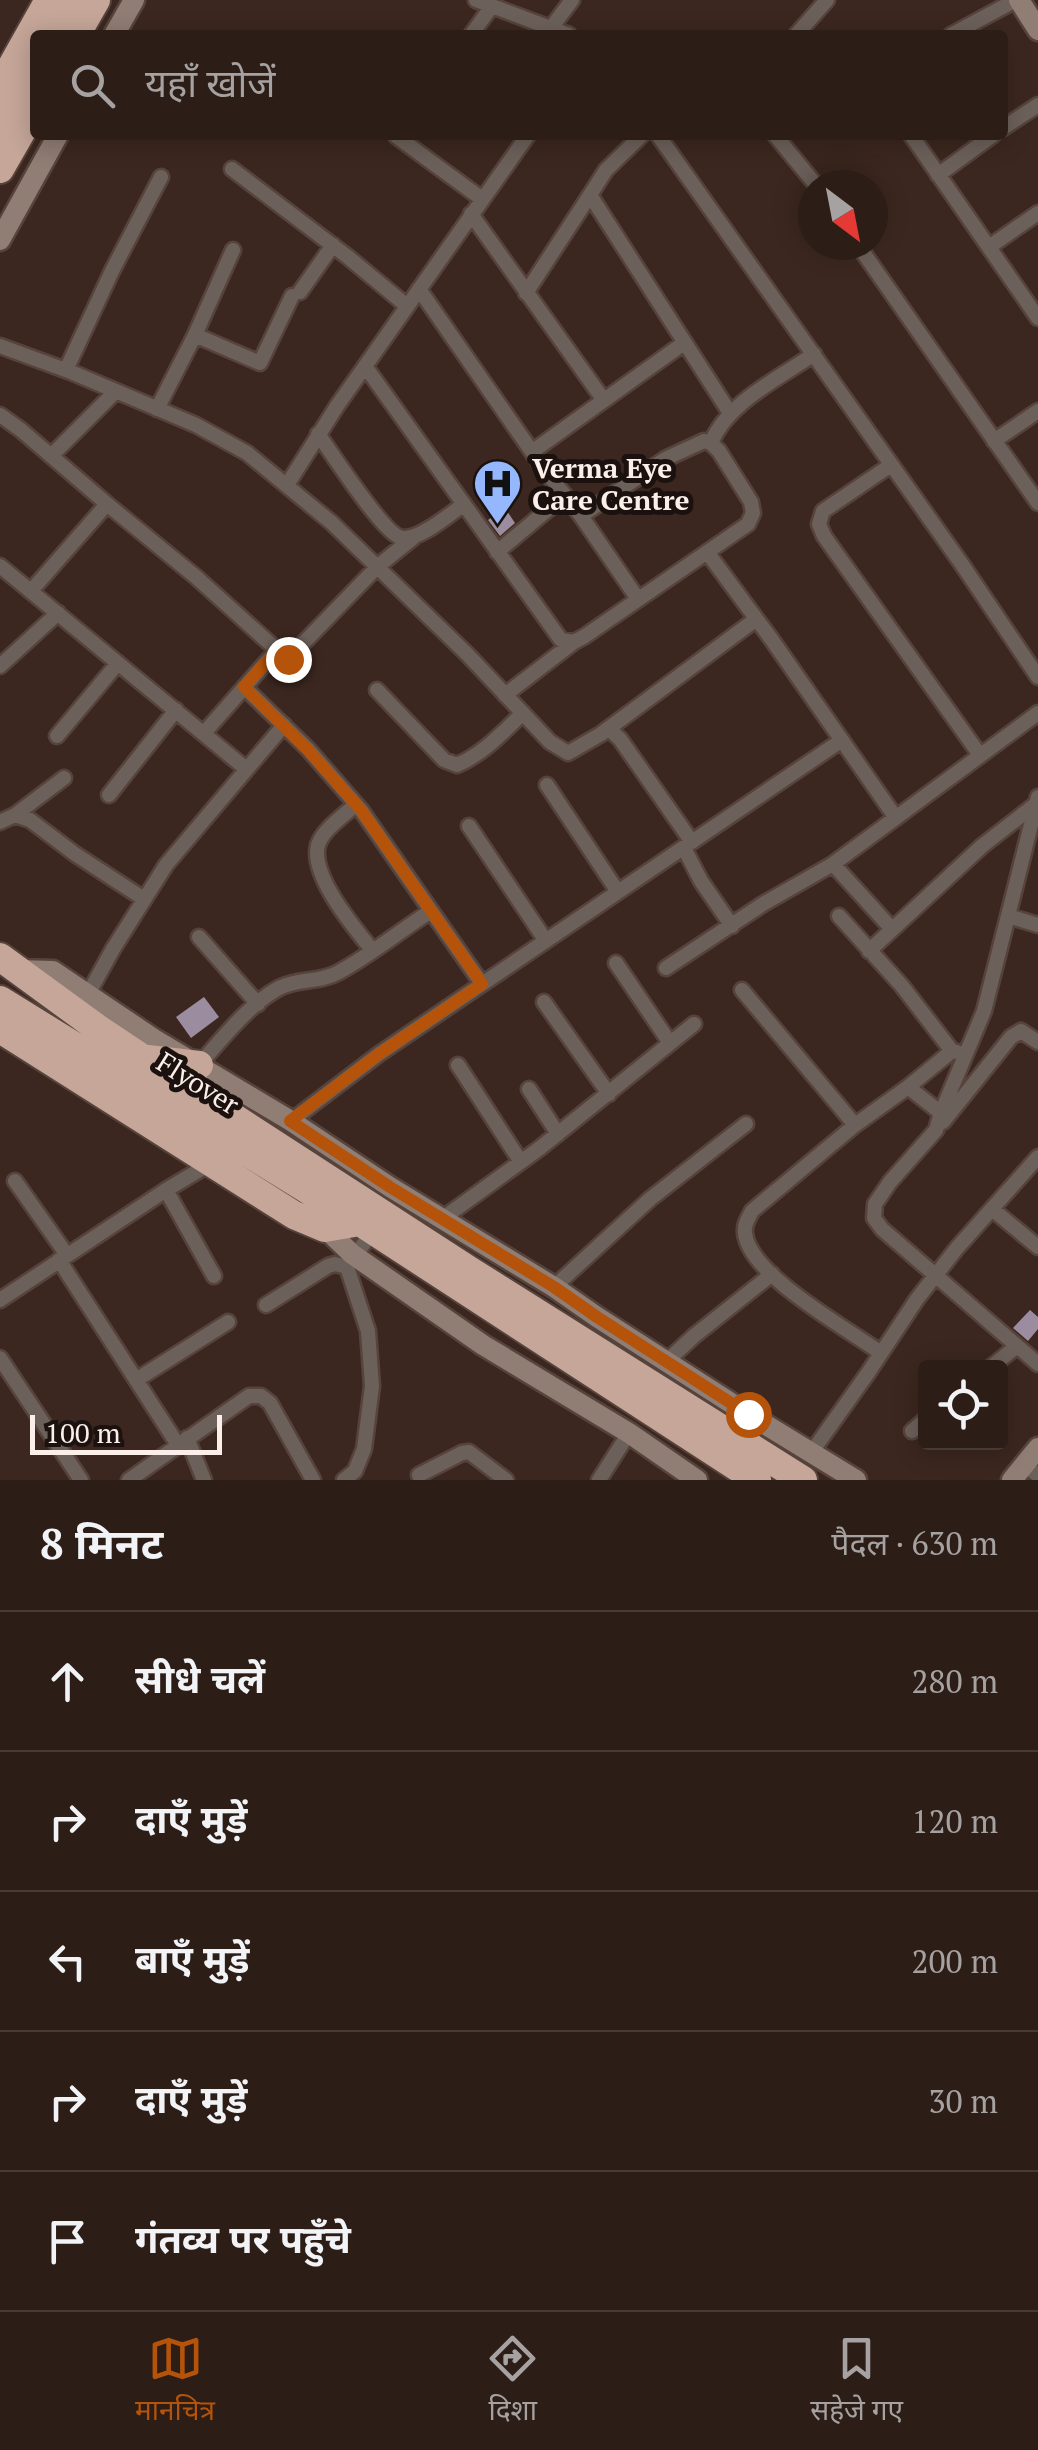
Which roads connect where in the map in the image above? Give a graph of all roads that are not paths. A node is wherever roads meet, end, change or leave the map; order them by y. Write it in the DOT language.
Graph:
graph roads {
  1 [pos="49,0"];
  2 [pos="72,0"];
  3 [pos="96,0"];
  4 [pos="134,0"];
  5 [pos="476,0"];
  6 [pos="572,0"];
  7 [pos="1017,0"];
  8 [pos="820,2"];
  9 [pos="492,6"];
  10 [pos="552,28"];
  11 [pos="32,30"];
  12 [pos="55,30"];
  13 [pos="79,30"];
  14 [pos="117,30"];
  15 [pos="475,30"];
  16 [pos="557,30"];
  17 [pos="800,30"];
  18 [pos="960,30"];
  19 [pos="1038,30"];
  20 [pos="30,34"];
  21 [pos="30,75"];
  22 [pos="0,87"];
  23 [pos="1038,105"];
  24 [pos="30,117"];
  25 [pos="1008,125"];
  26 [pos="0,130"];
  27 [pos="55,140"];
  28 [pos="402,140"];
  29 [pos="524,140"];
  30 [pos="637,140"];
  31 [pos="662,140"];
  32 [pos="782,140"];
  33 [pos="915,140"];
  34 [pos="986,140"];
  35 [pos="0,170"];
  36 [pos="232,170"];
  37 [pos="805,170"];
  38 [pos="938,175"];
  39 [pos="161,176"];
  40 [pos="590,195"];
  41 [pos="482,199"];
  42 [pos="1038,213"];
  43 [pos="471,214"];
  44 [pos="0,240"];
  45 [pos="333,245"];
  46 [pos="988,247"];
  47 [pos="234,250"];
  48 [pos="868,260"];
  49 [pos="419,288"];
  50 [pos="526,293"];
  51 [pos="407,306"];
  52 [pos="1038,318"];
  53 [pos="195,334"];
  54 [pos="684,342"];
  55 [pos="0,346"];
  56 [pos="814,354"];
  57 [pos="365,366"];
  58 [pos="66,370"];
  59 [pos="116,391"];
  60 [pos="603,399"];
  61 [pos="157,408"];
  62 [pos="1038,411"];
  63 [pos="730,414"];
  64 [pos="0,415"];
  65 [pos="318,434"];
  66 [pos="994,441"];
  67 [pos="711,443"];
  68 [pos="533,451"];
  69 [pos="51,456"];
  70 [pos="890,465"];
  71 [pos="288,484"];
  72 [pos="564,496"];
  73 [pos="1038,503"];
  74 [pos="107,504"];
  75 [pos="464,504"];
  76 [pos="581,516"];
  77 [pos="414,537"];
  78 [pos="497,552"];
  79 [pos="707,552"];
  80 [pos="0,566"];
  81 [pos="377,567"];
  82 [pos="31,591"];
  83 [pos="638,599"];
  84 [pos="58,614"];
  85 [pos="755,620"];
  86 [pos="574,642"];
  87 [pos="277,650"];
  88 [pos="118,663"];
  89 [pos="0,666"];
  90 [pos="1038,677"];
  91 [pos="244,687"];
  92 [pos="376,690"];
  93 [pos="505,694"];
  94 [pos="176,710"];
  95 [pos="522,713"];
  96 [pos="1038,714"];
  97 [pos="284,725"];
  98 [pos="608,728"];
  99 [pos="204,733"];
  100 [pos="57,736"];
  101 [pos="842,740"];
  102 [pos="980,755"];
  103 [pos="245,768"];
  104 [pos="64,778"];
  105 [pos="547,786"];
  106 [pos="109,794"];
  107 [pos="1037,800"];
  108 [pos="356,804"];
  109 [pos="15,815"];
  110 [pos="896,818"];
  111 [pos="0,822"];
  112 [pos="469,826"];
  113 [pos="688,845"];
  114 [pos="833,864"];
  115 [pos="618,892"];
  116 [pos="144,899"];
  117 [pos="431,910"];
  118 [pos="839,916"];
  119 [pos="1008,916"];
  120 [pos="1038,924"];
  121 [pos="732,926"];
  122 [pos="892,928"];
  123 [pos="198,937"];
  124 [pos="546,941"];
  125 [pos="372,950"];
  126 [pos="869,951"];
  127 [pos="616,963"];
  128 [pos="9,964"];
  129 [pos="666,968"];
  130 [pos="482,984"];
  131 [pos="742,990"];
  132 [pos="87,996"];
  133 [pos="0,1000"];
  134 [pos="544,1002"];
  135 [pos="258,1004"];
  136 [pos="694,1024"];
  137 [pos="0,1029"];
  138 [pos="1038,1042"];
  139 [pos="670,1043"];
  140 [pos="959,1053"];
  141 [pos="142,1058"];
  142 [pos="199,1065"];
  143 [pos="458,1065"];
  144 [pos="908,1087"];
  145 [pos="530,1089"];
  146 [pos="609,1094"];
  147 [pos="941,1113"];
  148 [pos="290,1121"];
  149 [pos="746,1124"];
  150 [pos="856,1125"];
  151 [pos="936,1130"];
  152 [pos="558,1134"];
  153 [pos="1038,1157"];
  154 [pos="213,1162"];
  155 [pos="522,1162"];
  156 [pos="15,1180"];
  157 [pos="166,1190"];
  158 [pos="992,1209"];
  159 [pos="442,1218"];
  160 [pos="366,1227"];
  161 [pos="324,1228"];
  162 [pos="1038,1247"];
  163 [pos="63,1257"];
  164 [pos="352,1262"];
  165 [pos="772,1274"];
  166 [pos="214,1276"];
  167 [pos="935,1276"];
  168 [pos="554,1287"];
  169 [pos="0,1300"];
  170 [pos="266,1304"];
  171 [pos="228,1322"];
  172 [pos="1017,1346"];
  173 [pos="882,1352"];
  174 [pos="0,1358"];
  175 [pos="1000,1360"];
  176 [pos="667,1361"];
  177 [pos="1038,1364"];
  178 [pos="136,1380"];
  179 [pos="918,1426"];
  180 [pos="912,1430"];
  181 [pos="629,1434"];
  182 [pos="183,1442"];
  183 [pos="807,1466"];
  184 [pos="419,1475"];
  185 [pos="501,1479"];
  186 [pos="81,1480"];
  187 [pos="128,1480"];
  188 [pos="204,1480"];
  189 [pos="313,1480"];
  190 [pos="344,1480"];
  191 [pos="599,1480"];
  192 [pos="698,1480"];
  193 [pos="757,1480"];
  194 [pos="856,1480"];
  1 -- 11 [label="highway"];
  2 -- 12 [label="highway"];
  3 -- 13 [label="highway"];
  4 -- 14 [label="street"];
  5 -- 9 [label="street"];
  6 -- 10 [label="street"];
  7 -- 18 [label="street"];
  7 -- 19 [label="street"];
  8 -- 17 [label="street"];
  9 -- 10 [label="street"];
  9 -- 15 [label="street"];
  10 -- 16 [label="street"];
  20 -- 22 [label="highway"];
  21 -- 26 [label="highway"];
  23 -- 25 [label="street"];
  24 -- 35 [label="highway"];
  27 -- 44 [label="street"];
  28 -- 41 [label="street"];
  29 -- 41 [label="street"];
  30 -- 40 [label="street"];
  31 -- 56 [label="street"];
  32 -- 37 [label="street"];
  33 -- 38 [label="street"];
  34 -- 38 [label="street"];
  36 -- 45 [label="street"];
  38 -- 46 [label="street"];
  39 -- 58 [label="street"];
  40 -- 50 [label="street"];
  40 -- 54 [label="street"];
  41 -- 43 [label="street"];
  42 -- 46 [label="street"];
  43 -- 49 [label="street"];
  43 -- 50 [label="street"];
  45 -- 51 [label="street"];
  45 -- 53 [label="street"];
  46 -- 52 [label="street"];
  47 -- 53 [label="street"];
  48 -- 66 [label="street"];
  49 -- 51 [label="street"];
  49 -- 68 [label="street"];
  50 -- 60 [label="street"];
  51 -- 57 [label="street"];
  53 -- 61 [label="street"];
  54 -- 60 [label="street"];
  54 -- 63 [label="street"];
  55 -- 58 [label="street"];
  56 -- 63 [label="street"];
  56 -- 70 [label="street"];
  57 -- 65 [label="street"];
  57 -- 75 [label="street"];
  58 -- 59 [label="street"];
  59 -- 61 [label="street"];
  59 -- 69 [label="street"];
  60 -- 68 [label="street"];
  61 -- 71 [label="street"];
  62 -- 66 [label="street"];
  63 -- 67 [label="street"];
  64 -- 69 [label="street"];
  65 -- 71 [label="street"];
  65 -- 77 [label="street"];
  66 -- 73 [label="street"];
  67 -- 76 [label="street"];
  67 -- 79 [label="street"];
  68 -- 72 [label="street"];
  69 -- 74 [label="street"];
  70 -- 90 [label="street"];
  70 -- 102 [label="street"];
  71 -- 81 [label="street"];
  72 -- 76 [label="street"];
  72 -- 78 [label="street"];
  74 -- 82 [label="street"];
  74 -- 87 [label="street"];
  75 -- 77 [label="street"];
  75 -- 78 [label="street"];
  76 -- 83 [label="street"];
  77 -- 81 [label="street"];
  78 -- 86 [label="street"];
  79 -- 83 [label="street"];
  79 -- 85 [label="street"];
  80 -- 82 [label="street"];
  81 -- 87 [label="street"];
  81 -- 93 [label="street"];
  82 -- 84 [label="street"];
  83 -- 86 [label="street"];
  84 -- 88 [label="street"];
  84 -- 89 [label="street"];
  85 -- 98 [label="street"];
  85 -- 101 [label="street"];
  86 -- 93 [label="street"];
  87 -- 91 [label="street"];
  88 -- 94 [label="street"];
  88 -- 100 [label="street"];
  91 -- 97 [label="street"];
  91 -- 99 [label="street"];
  92 -- 95 [label="street"];
  93 -- 95 [label="street"];
  94 -- 99 [label="street"];
  94 -- 106 [label="street"];
  95 -- 98 [label="street"];
  96 -- 102 [label="street"];
  97 -- 103 [label="street"];
  97 -- 108 [label="street"];
  98 -- 113 [label="street"];
  99 -- 103 [label="street"];
  101 -- 110 [label="street"];
  101 -- 113 [label="street"];
  102 -- 110 [label="street"];
  103 -- 116 [label="street"];
  104 -- 109 [label="street"];
  105 -- 115 [label="street"];
  107 -- 119 [label="street"];
  107 -- 122 [label="street"];
  108 -- 117 [label="street"];
  108 -- 125 [label="street"];
  109 -- 111 [label="street"];
  109 -- 116 [label="street"];
  110 -- 114 [label="street"];
  112 -- 124 [label="street"];
  113 -- 115 [label="street"];
  113 -- 121 [label="street"];
  114 -- 121 [label="street"];
  114 -- 122 [label="street"];
  115 -- 124 [label="street"];
  116 -- 132 [label="street"];
  117 -- 125 [label="street"];
  117 -- 130 [label="street"];
  118 -- 126 [label="street"];
  119 -- 120 [label="street"];
  119 -- 140 [label="street"];
  121 -- 129 [label="street"];
  122 -- 126 [label="street"];
  123 -- 135 [label="street"];
  124 -- 130 [label="street"];
  125 -- 135 [label="street"];
  126 -- 140 [label="street"];
  127 -- 139 [label="street"];
  128 -- 132 [label="street"];
  128 -- 141 [label="highway"];
  130 -- 148 [label="street"];
  131 -- 150 [label="street"];
  132 -- 142 [label="street"];
  133 -- 160 [label="highway, Flyover"];
  134 -- 146 [label="street"];
  135 -- 142 [label="street"];
  136 -- 139 [label="street"];
  137 -- 154 [label="highway"];
  138 -- 151 [label="street"];
  139 -- 146 [label="street"];
  140 -- 144 [label="street"];
  140 -- 147 [label="street"];
  141 -- 142 [label="highway"];
  141 -- 183 [label="highway"];
  142 -- 148 [label="street"];
  143 -- 155 [label="street"];
  144 -- 147 [label="street"];
  144 -- 150 [label="street"];
  145 -- 152 [label="street"];
  146 -- 152 [label="street"];
  147 -- 151 [label="street"];
  148 -- 159 [label="street"];
  149 -- 168 [label="street"];
  150 -- 165 [label="street"];
  151 -- 167 [label="street"];
  152 -- 155 [label="street"];
  153 -- 158 [label="street"];
  154 -- 157 [label="street"];
  154 -- 161 [label="highway"];
  155 -- 159 [label="street"];
  156 -- 163 [label="street"];
  157 -- 163 [label="street"];
  157 -- 166 [label="street"];
  158 -- 162 [label="street"];
  158 -- 167 [label="street"];
  159 -- 168 [label="street"];
  160 -- 161 [label="highway"];
  160 -- 164 [label="street"];
  160 -- 193 [label="highway, Flyover"];
  161 -- 164 [label="street"];
  163 -- 169 [label="street"];
  163 -- 178 [label="street"];
  164 -- 170 [label="street"];
  164 -- 181 [label="street"];
  164 -- 190 [label="street"];
  165 -- 173 [label="street"];
  165 -- 176 [label="street"];
  167 -- 172 [label="street"];
  167 -- 173 [label="street"];
  168 -- 176 [label="street"];
  171 -- 178 [label="street"];
  172 -- 175 [label="street"];
  172 -- 177 [label="street"];
  173 -- 183 [label="street"];
  174 -- 186 [label="street"];
  176 -- 183 [label="street"];
  178 -- 182 [label="street"];
  179 -- 180 [label="street"];
  181 -- 191 [label="street"];
  181 -- 192 [label="street"];
  182 -- 187 [label="street"];
  182 -- 188 [label="street"];
  182 -- 189 [label="street"];
  183 -- 194 [label="street"];
  184 -- 185 [label="street"];
}
